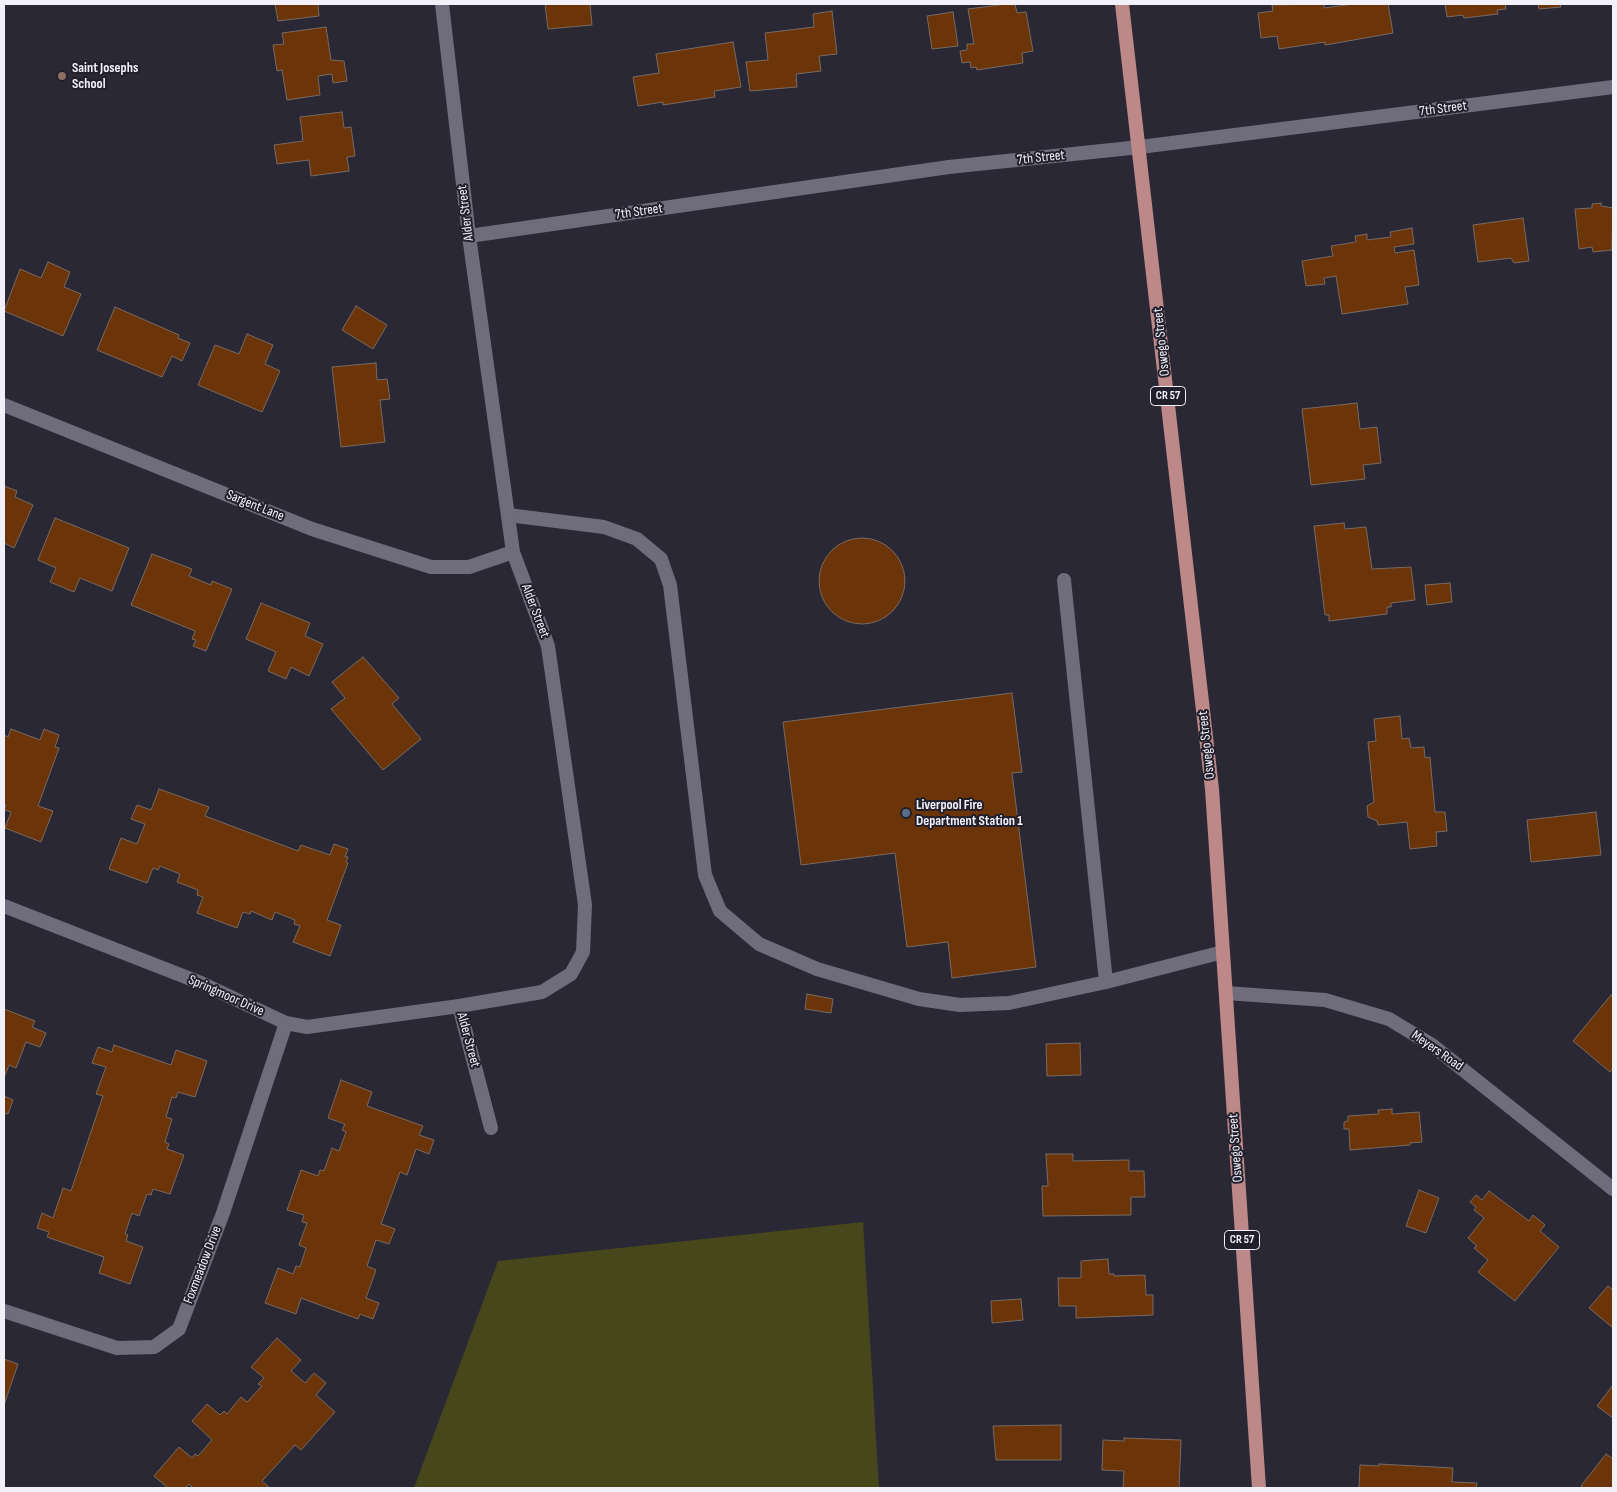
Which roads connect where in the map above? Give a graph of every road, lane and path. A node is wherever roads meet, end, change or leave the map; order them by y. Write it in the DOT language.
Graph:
graph roads {
  1 [pos="442,4"];
  2 [pos="1122,4"];
  3 [pos="1613,88"];
  4 [pos="1140,147"];
  5 [pos="469,236"];
  6 [pos="4,405"];
  7 [pos="508,515"];
  8 [pos="513,552"];
  9 [pos="1064,580"];
  10 [pos="4,906"];
  11 [pos="1223,952"];
  12 [pos="1106,982"];
  13 [pos="1226,993"];
  14 [pos="459,1006"];
  15 [pos="286,1023"];
  16 [pos="491,1128"];
  17 [pos="1613,1188"];
  18 [pos="4,1311"];
  19 [pos="1259,1488"];
  1 -- 5 [label="street, Alder Street"];
  2 -- 4 [label="main road, Oswego Street / CR 57"];
  3 -- 4 [label="street, 7th Street"];
  4 -- 5 [label="street, 7th Street"];
  4 -- 11 [label="main road, Oswego Street / CR 57"];
  5 -- 7 [label="street, Alder Street"];
  6 -- 8 [label="street, Sargent Lane"];
  7 -- 8 [label="street, Alder Street"];
  7 -- 12 [label="street"];
  8 -- 14 [label="street, Alder Street"];
  9 -- 12 [label="street"];
  10 -- 15 [label="street, Springmoor Drive"];
  11 -- 12 [label="street"];
  11 -- 13 [label="main road, Oswego Street / CR 57"];
  13 -- 17 [label="street, Meyers Road"];
  13 -- 19 [label="main road, Oswego Street / CR 57"];
  14 -- 15 [label="street, Springmoor Drive"];
  14 -- 16 [label="street, Alder Street"];
  15 -- 18 [label="street, Foxmeadow Drive"];
}
